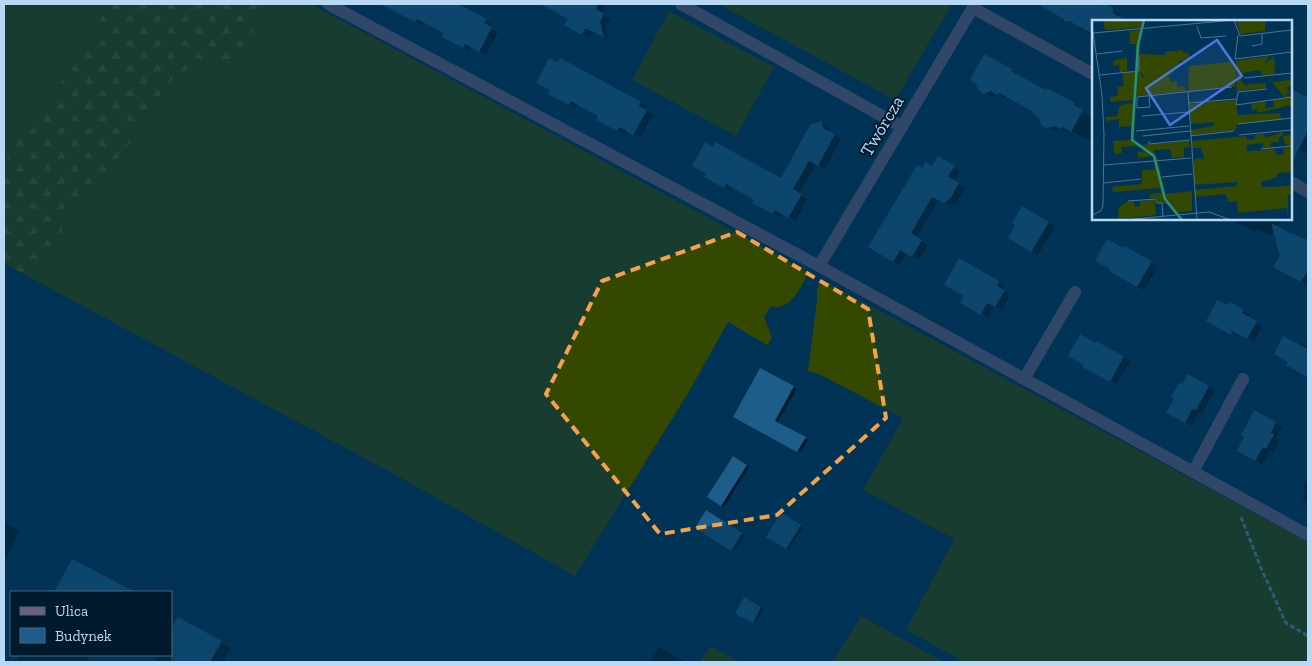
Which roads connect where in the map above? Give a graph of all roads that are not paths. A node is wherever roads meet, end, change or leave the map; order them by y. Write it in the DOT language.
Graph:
graph roads {
  1 [pos="328,4"];
  2 [pos="681,4"];
  3 [pos="974,6"];
  4 [pos="1092,73"];
  5 [pos="902,127"];
  6 [pos="1292,183"];
  7 [pos="1308,192"];
  8 [pos="819,266"];
  9 [pos="1075,292"];
  10 [pos="1024,379"];
  11 [pos="1243,379"];
  12 [pos="1193,472"];
  13 [pos="1308,535"];
  1 -- 8 [label="street"];
  2 -- 5 [label="street"];
  3 -- 4 [label="street"];
  3 -- 5 [label="street, Twórcza"];
  5 -- 8 [label="street, Twórcza"];
  6 -- 7 [label="street"];
  8 -- 10 [label="street"];
  9 -- 10 [label="street"];
  10 -- 12 [label="street"];
  11 -- 12 [label="street"];
  12 -- 13 [label="street"];
}
